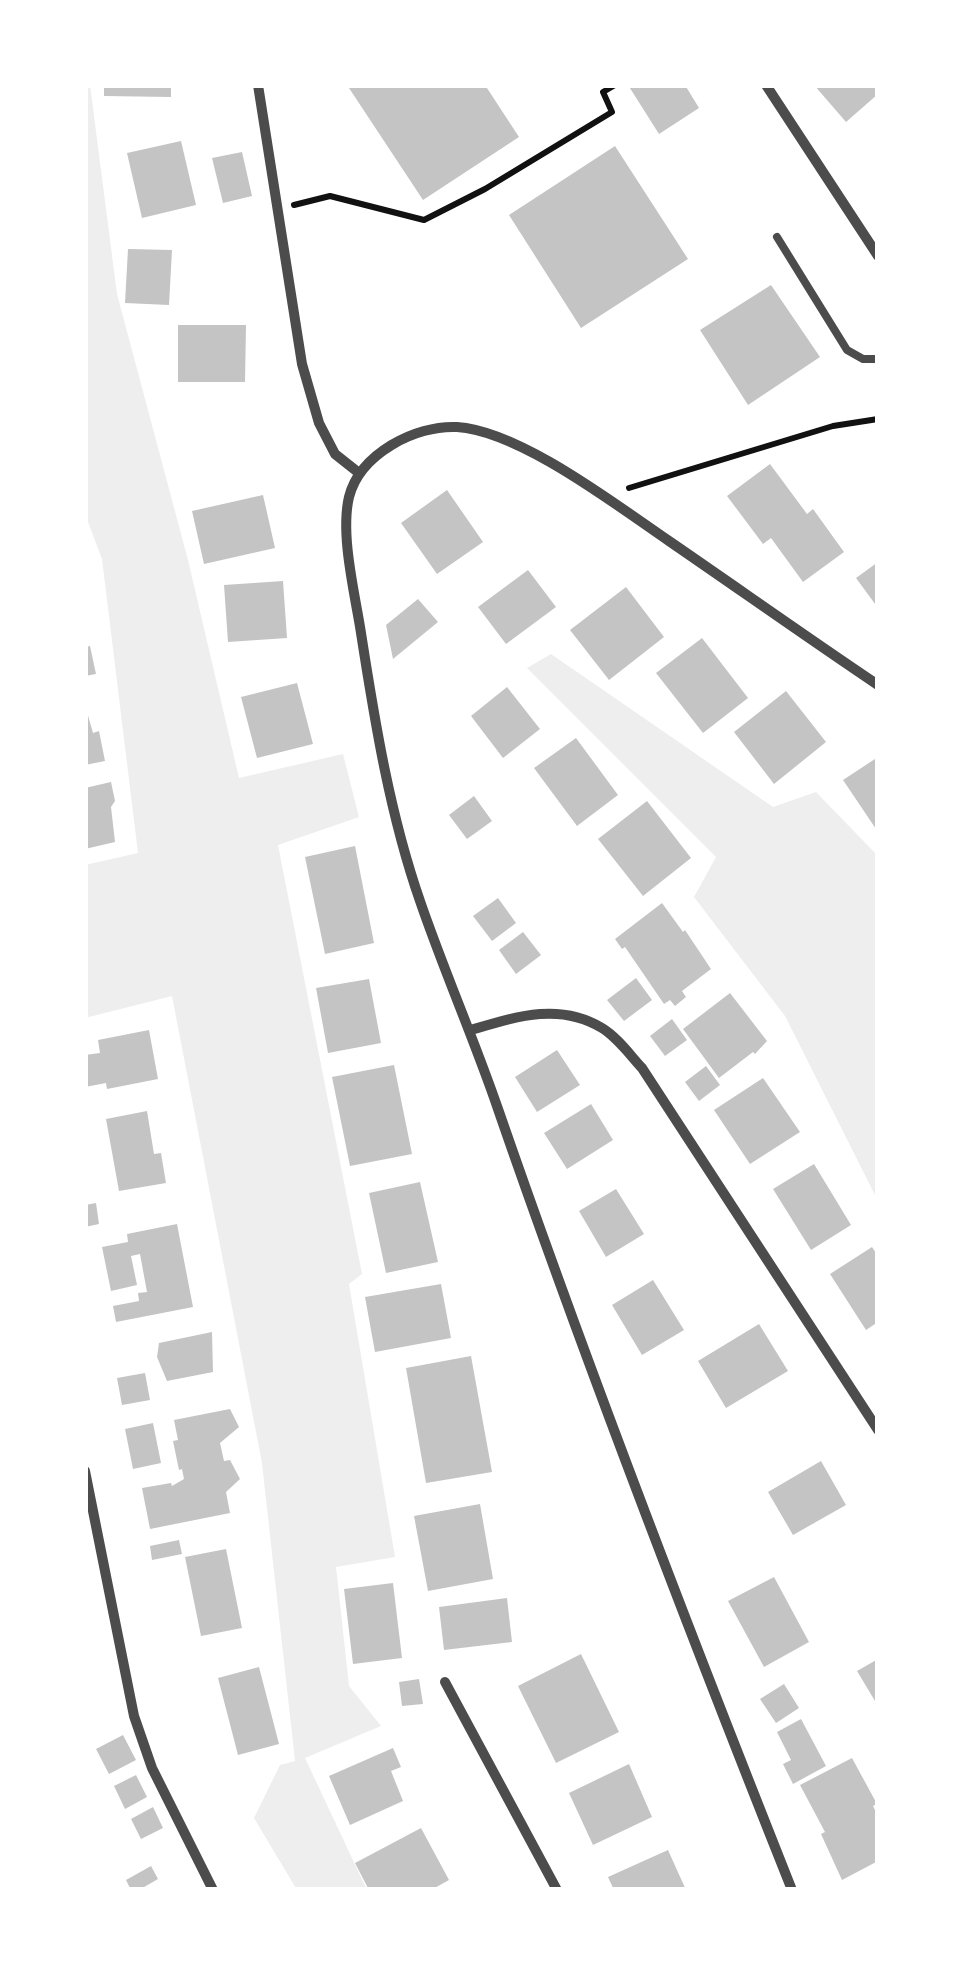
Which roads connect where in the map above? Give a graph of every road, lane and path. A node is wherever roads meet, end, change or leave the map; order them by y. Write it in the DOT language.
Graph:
graph roads {
  1 [pos="258,85"];
  2 [pos="614,85"];
  3 [pos="766,85"];
  4 [pos="278,209"];
  5 [pos="777,237"];
  6 [pos="878,256"];
  7 [pos="878,359"];
  8 [pos="878,419"];
  9 [pos="359,472"];
  10 [pos="614,504"];
  11 [pos="878,685"];
  12 [pos="471,1030"];
  13 [pos="878,1430"];
  14 [pos="85,1471"];
  15 [pos="445,1682"];
  16 [pos="213,1890"];
  17 [pos="557,1890"];
  18 [pos="792,1890"];
  1 -- 4 [label="street"];
  2 -- 4 [label="path"];
  3 -- 6 [label="street"];
  4 -- 9 [label="street"];
  5 -- 7 [label="lane"];
  8 -- 10 [label="path"];
  9 -- 10 [label="street"];
  9 -- 12 [label="street"];
  10 -- 11 [label="street"];
  12 -- 13 [label="street"];
  12 -- 18 [label="street"];
  14 -- 16 [label="street"];
  15 -- 17 [label="street"];
}
